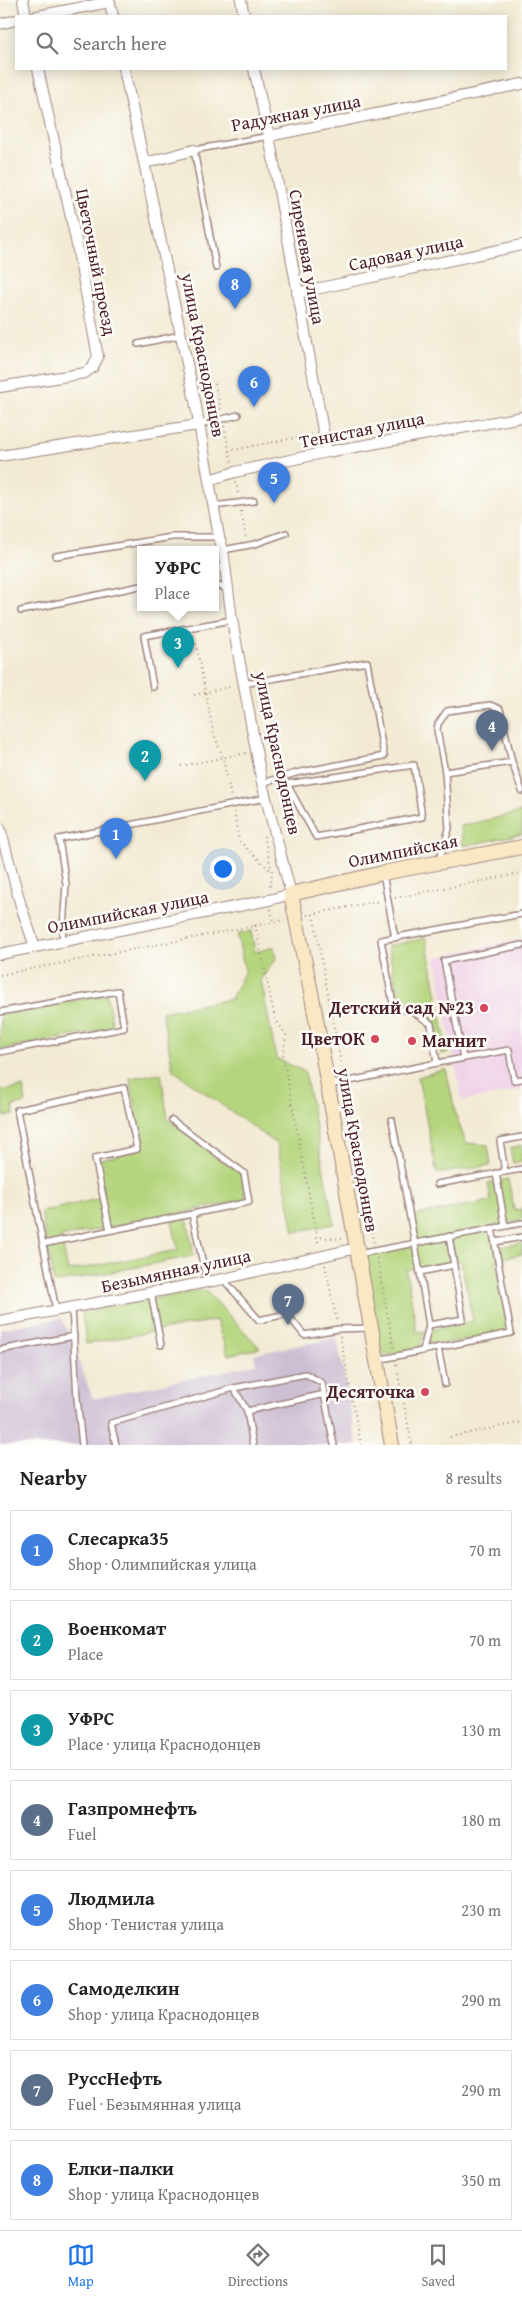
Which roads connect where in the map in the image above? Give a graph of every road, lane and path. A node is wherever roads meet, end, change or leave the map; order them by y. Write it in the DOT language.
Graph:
graph roads {
  1 [pos="23,0"];
  2 [pos="241,0"];
  3 [pos="110,1"];
  4 [pos="26,15"];
  5 [pos="42,15"];
  6 [pos="113,15"];
  7 [pos="244,15"];
  8 [pos="15,20"];
  9 [pos="0,24"];
  10 [pos="38,70"];
  11 [pos="124,70"];
  12 [pos="254,70"];
  13 [pos="522,84"];
  14 [pos="269,136"];
  15 [pos="194,150"];
  16 [pos="145,163"];
  17 [pos="522,246"];
  18 [pos="216,268"];
  19 [pos="298,293"];
  20 [pos="181,335"];
  21 [pos="138,344"];
  22 [pos="0,387"];
  23 [pos="238,415"];
  24 [pos="522,418"];
  25 [pos="198,425"];
  26 [pos="322,432"];
  27 [pos="228,451"];
  28 [pos="326,452"];
  29 [pos="0,456"];
  30 [pos="267,469"];
  31 [pos="209,480"];
  32 [pos="270,483"];
  33 [pos="254,501"];
  34 [pos="213,506"];
  35 [pos="286,533"];
  36 [pos="219,538"];
  37 [pos="223,550"];
  38 [pos="56,556"];
  39 [pos="219,586"];
  40 [pos="137,587"];
  41 [pos="228,590"];
  42 [pos="20,611"];
  43 [pos="232,620"];
  44 [pos="192,627"];
  45 [pos="243,684"];
  46 [pos="153,687"];
  47 [pos="205,692"];
  48 [pos="194,695"];
  49 [pos="256,751"];
  50 [pos="223,758"];
  51 [pos="512,762"];
  52 [pos="182,766"];
  53 [pos="445,772"];
  54 [pos="262,784"];
  55 [pos="288,784"];
  56 [pos="522,791"];
  57 [pos="266,798"];
  58 [pos="233,805"];
  59 [pos="262,827"];
  60 [pos="0,828"];
  61 [pos="522,846"];
  62 [pos="438,864"];
  63 [pos="272,872"];
  64 [pos="383,873"];
  65 [pos="522,873"];
  66 [pos="291,894"];
  67 [pos="388,899"];
  68 [pos="268,900"];
  69 [pos="313,914"];
  70 [pos="522,914"];
  71 [pos="297,918"];
  72 [pos="273,922"];
  73 [pos="255,925"];
  74 [pos="395,938"];
  75 [pos="62,942"];
  76 [pos="522,945"];
  77 [pos="36,947"];
  78 [pos="0,954"];
  79 [pos="0,975"];
  80 [pos="0,1012"];
  81 [pos="0,1052"];
  82 [pos="463,1058"];
  83 [pos="437,1063"];
  84 [pos="522,1079"];
  85 [pos="344,1082"];
  86 [pos="328,1086"];
  87 [pos="172,1120"];
  88 [pos="392,1120"];
  89 [pos="522,1137"];
  90 [pos="522,1169"];
  91 [pos="505,1172"];
  92 [pos="496,1173"];
  93 [pos="438,1184"];
  94 [pos="192,1214"];
  95 [pos="522,1223"];
  96 [pos="505,1226"];
  97 [pos="492,1228"];
  98 [pos="110,1230"];
  99 [pos="449,1236"];
  100 [pos="522,1237"];
  101 [pos="495,1242"];
  102 [pos="415,1243"];
  103 [pos="43,1244"];
  104 [pos="357,1251"];
  105 [pos="375,1251"];
  106 [pos="322,1256"];
  107 [pos="454,1265"];
  108 [pos="420,1272"];
  109 [pos="223,1279"];
  110 [pos="207,1282"];
  111 [pos="151,1293"];
  112 [pos="72,1308"];
  113 [pos="56,1310"];
  114 [pos="0,1321"];
  115 [pos="429,1325"];
  116 [pos="370,1328"];
  117 [pos="338,1329"];
  118 [pos="74,1336"];
  119 [pos="161,1345"];
  120 [pos="438,1347"];
  121 [pos="0,1350"];
  122 [pos="423,1350"];
  123 [pos="395,1356"];
  124 [pos="376,1360"];
  125 [pos="445,1384"];
  126 [pos="234,1388"];
  127 [pos="324,1394"];
  128 [pos="247,1411"];
  129 [pos="522,1422"];
  130 [pos="450,1437"];
  131 [pos="82,1445"];
  132 [pos="116,1445"];
  133 [pos="252,1445"];
  134 [pos="334,1445"];
  135 [pos="361,1445"];
  136 [pos="392,1445"];
  137 [pos="412,1445"];
  1 -- 4 [label="street"];
  2 -- 7 [label="street"];
  3 -- 5 [label="street"];
  3 -- 6 [label="street"];
  8 -- 9 [label="street"];
  10 -- 22 [label="street, Цветочный проезд"];
  11 -- 16 [label="street, улица Краснодонцев"];
  12 -- 14 [label="street, Сиреневая улица"];
  13 -- 14 [label="street, Радужная улица"];
  14 -- 15 [label="lane, Радужная улица"];
  14 -- 19 [label="street, Сиреневая улица"];
  15 -- 16 [label="street"];
  15 -- 18 [label="lane"];
  16 -- 20 [label="street, улица Краснодонцев"];
  17 -- 19 [label="street, Садовая улица"];
  19 -- 26 [label="street, Сиреневая улица"];
  20 -- 21 [label="lane"];
  20 -- 25 [label="street, улица Краснодонцев"];
  23 -- 25 [label="lane"];
  24 -- 28 [label="street, Тенистая улица"];
  25 -- 29 [label="street"];
  25 -- 31 [label="street, улица Краснодонцев"];
  26 -- 27 [label="path"];
  26 -- 28 [label="street, Сиреневая улица"];
  28 -- 30 [label="street, Тенистая улица"];
  30 -- 31 [label="street, Тенистая улица"];
  30 -- 32 [label="path"];
  31 -- 34 [label="street, улица Краснодонцев"];
  33 -- 34 [label="lane"];
  34 -- 36 [label="street, улица Краснодонцев"];
  35 -- 37 [label="lane"];
  36 -- 37 [label="street, улица Краснодонцев"];
  36 -- 38 [label="lane"];
  37 -- 41 [label="street, улица Краснодонцев"];
  39 -- 41 [label="lane"];
  40 -- 42 [label="lane"];
  41 -- 43 [label="street, улица Краснодонцев"];
  43 -- 44 [label="lane"];
  43 -- 45 [label="street, улица Краснодонцев"];
  44 -- 46 [label="lane"];
  44 -- 47 [label="path"];
  45 -- 47 [label="path"];
  45 -- 49 [label="street, улица Краснодонцев"];
  45 -- 54 [label="lane"];
  47 -- 48 [label="path"];
  47 -- 50 [label="path"];
  49 -- 50 [label="path"];
  49 -- 54 [label="street, улица Краснодонцев"];
  50 -- 52 [label="path"];
  50 -- 58 [label="path"];
  51 -- 53 [label="lane"];
  51 -- 53 [label="lane"];
  51 -- 56 [label="lane"];
  53 -- 62 [label="lane"];
  54 -- 57 [label="street, улица Краснодонцев"];
  55 -- 55 [label="lane"];
  57 -- 58 [label="lane"];
  57 -- 66 [label="street, улица Краснодонцев"];
  58 -- 63 [label="path"];
  58 -- 75 [label="lane"];
  59 -- 63 [label="path"];
  60 -- 77 [label="street"];
  61 -- 62 [label="main road, Олимпийская"];
  62 -- 64 [label="main road, Олимпийская"];
  63 -- 68 [label="path"];
  64 -- 66 [label="main road, Олимпийская"];
  64 -- 67 [label="lane"];
  65 -- 67 [label="path"];
  66 -- 68 [label="street, Олимпийская улица"];
  66 -- 71 [label="main road, улица Краснодонцев"];
  67 -- 69 [label="path"];
  67 -- 74 [label="lane"];
  68 -- 72 [label="path"];
  68 -- 75 [label="street, Олимпийская улица"];
  69 -- 71 [label="path"];
  69 -- 85 [label="path"];
  70 -- 74 [label="lane"];
  71 -- 72 [label="path"];
  71 -- 86 [label="main road, улица Краснодонцев"];
  72 -- 73 [label="path"];
  73 -- 79 [label="path"];
  73 -- 106 [label="path"];
  74 -- 83 [label="lane"];
  75 -- 77 [label="street, Олимпийская улица"];
  76 -- 82 [label="lane"];
  77 -- 78 [label="street, Олимпийская улица"];
  80 -- 81 [label="lane"];
  82 -- 83 [label="lane"];
  82 -- 84 [label="lane"];
  83 -- 85 [label="lane"];
  85 -- 86 [label="lane"];
  85 -- 105 [label="path"];
  86 -- 104 [label="main road, улица Краснодонцев"];
  87 -- 94 [label="lane"];
  88 -- 102 [label="lane"];
  89 -- 91 [label="lane"];
  90 -- 91 [label="lane"];
  91 -- 92 [label="lane"];
  92 -- 93 [label="lane"];
  92 -- 96 [label="lane"];
  94 -- 98 [label="lane"];
  94 -- 110 [label="lane"];
  95 -- 96 [label="lane"];
  96 -- 97 [label="lane"];
  97 -- 99 [label="lane"];
  97 -- 101 [label="lane"];
  98 -- 103 [label="lane"];
  98 -- 103 [label="lane"];
  99 -- 102 [label="lane"];
  99 -- 107 [label="lane"];
  100 -- 101 [label="lane"];
  101 -- 120 [label="lane"];
  102 -- 105 [label="lane"];
  102 -- 108 [label="lane"];
  103 -- 113 [label="lane"];
  104 -- 105 [label="lane"];
  104 -- 106 [label="street, Безымянная улица"];
  104 -- 116 [label="main road, улица Краснодонцев"];
  105 -- 123 [label="path"];
  106 -- 109 [label="street, Безымянная улица"];
  106 -- 117 [label="path"];
  107 -- 108 [label="lane"];
  107 -- 115 [label="lane"];
  108 -- 115 [label="lane"];
  109 -- 110 [label="street, Безымянная улица"];
  109 -- 117 [label="lane"];
  110 -- 111 [label="street, Безымянная улица"];
  111 -- 112 [label="street, Безымянная улица"];
  111 -- 119 [label="lane"];
  112 -- 113 [label="street, Безымянная улица"];
  112 -- 118 [label="lane"];
  113 -- 114 [label="street, Безымянная улица"];
  115 -- 122 [label="lane"];
  116 -- 117 [label="lane"];
  116 -- 124 [label="main road, улица Краснодонцев"];
  117 -- 135 [label="path"];
  118 -- 121 [label="lane"];
  118 -- 131 [label="lane"];
  120 -- 122 [label="lane"];
  120 -- 125 [label="lane"];
  122 -- 123 [label="lane"];
  123 -- 124 [label="lane"];
  123 -- 137 [label="path"];
  124 -- 136 [label="main road, улица Краснодонцев"];
  126 -- 127 [label="lane"];
  126 -- 128 [label="lane"];
  126 -- 132 [label="lane"];
  127 -- 128 [label="lane"];
  127 -- 134 [label="lane"];
  128 -- 133 [label="lane"];
  129 -- 130 [label="path"];
}
